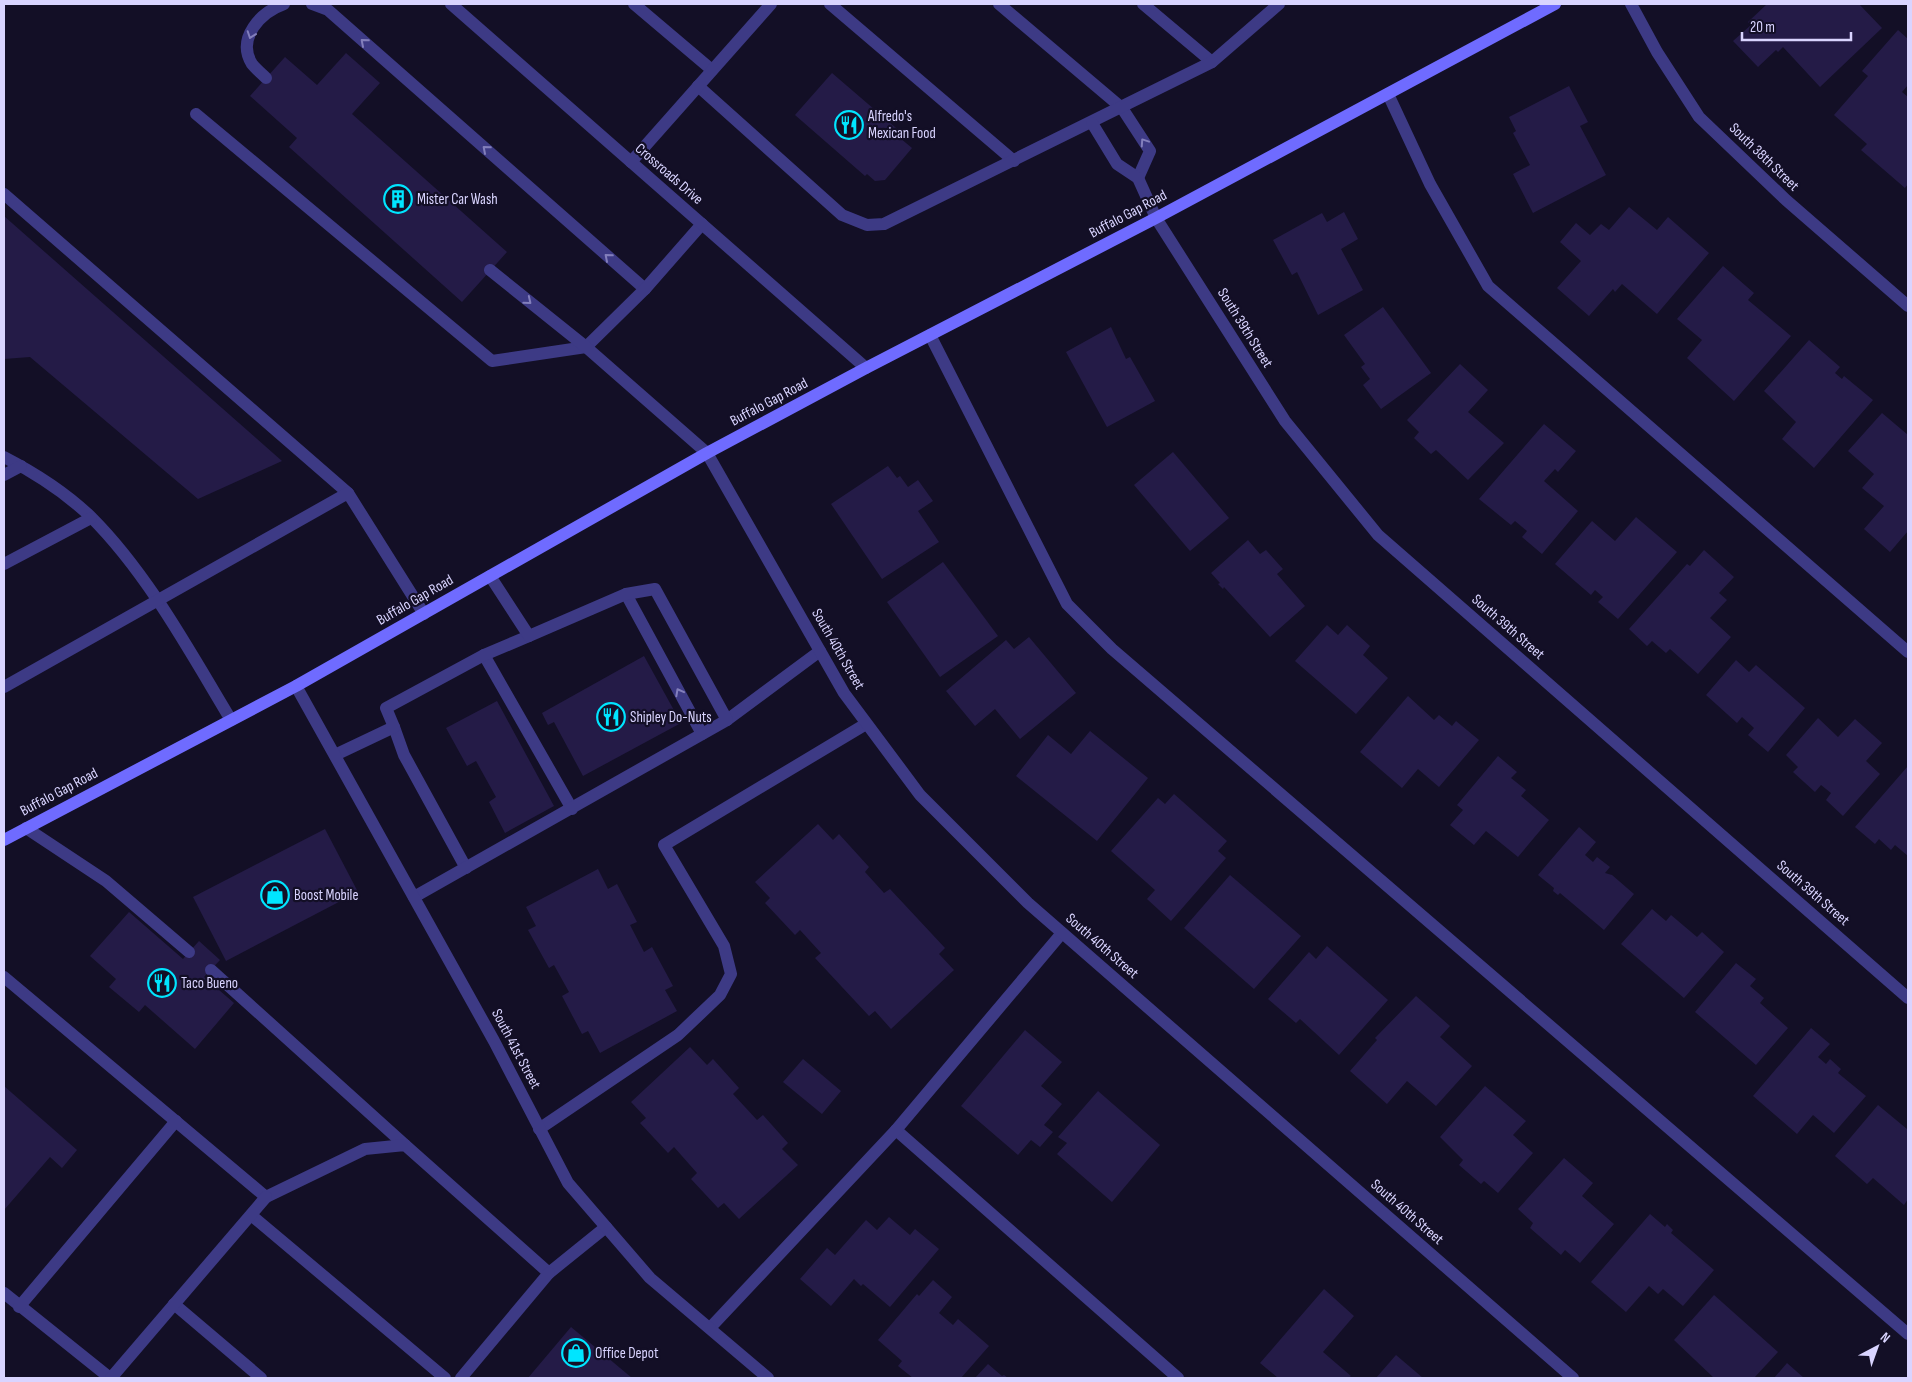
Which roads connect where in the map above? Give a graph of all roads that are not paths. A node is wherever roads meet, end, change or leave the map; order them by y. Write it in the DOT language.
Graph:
graph roads {
  1 [pos="284,4"];
  2 [pos="312,4"];
  3 [pos="451,4"];
  4 [pos="634,4"];
  5 [pos="770,4"];
  6 [pos="830,4"];
  7 [pos="999,4"];
  8 [pos="1143,4"];
  9 [pos="1279,4"];
  10 [pos="1555,4"];
  11 [pos="1631,4"];
  12 [pos="1212,62"];
  13 [pos="712,70"];
  14 [pos="266,78"];
  15 [pos="698,86"];
  16 [pos="1388,94"];
  17 [pos="1122,108"];
  18 [pos="196,114"];
  19 [pos="1092,123"];
  20 [pos="1014,161"];
  21 [pos="631,162"];
  22 [pos="1138,178"];
  23 [pos="4,194"];
  24 [pos="1156,218"];
  25 [pos="702,224"];
  26 [pos="490,270"];
  27 [pos="645,289"];
  28 [pos="1908,306"];
  29 [pos="930,335"];
  30 [pos="586,347"];
  31 [pos="866,368"];
  32 [pos="707,453"];
  33 [pos="4,457"];
  34 [pos="20,466"];
  35 [pos="4,475"];
  36 [pos="348,493"];
  37 [pos="91,518"];
  38 [pos="4,564"];
  39 [pos="490,576"];
  40 [pos="626,594"];
  41 [pos="156,600"];
  42 [pos="424,614"];
  43 [pos="529,636"];
  44 [pos="820,651"];
  45 [pos="1908,652"];
  46 [pos="484,655"];
  47 [pos="296,686"];
  48 [pos="4,687"];
  49 [pos="231,720"];
  50 [pos="727,720"];
  51 [pos="866,724"];
  52 [pos="394,727"];
  53 [pos="702,734"];
  54 [pos="334,755"];
  55 [pos="572,810"];
  56 [pos="26,828"];
  57 [pos="4,840"];
  58 [pos="466,868"];
  59 [pos="414,897"];
  60 [pos="1062,933"];
  61 [pos="190,952"];
  62 [pos="211,970"];
  63 [pos="4,977"];
  64 [pos="1908,998"];
  65 [pos="176,1121"];
  66 [pos="539,1129"];
  67 [pos="896,1130"];
  68 [pos="405,1145"];
  69 [pos="266,1197"];
  70 [pos="251,1215"];
  71 [pos="606,1227"];
  72 [pos="549,1273"];
  73 [pos="4,1294"];
  74 [pos="174,1304"];
  75 [pos="19,1307"];
  76 [pos="710,1328"];
  77 [pos="1908,1334"];
  78 [pos="110,1378"];
  79 [pos="261,1378"];
  80 [pos="445,1378"];
  81 [pos="460,1378"];
  82 [pos="768,1378"];
  83 [pos="1178,1378"];
  84 [pos="1573,1378"];
  1 -- 14 [label="street, one-way"];
  27 -- 2 [label="street, one-way"];
  3 -- 21 [label="street, Crossroads Drive"];
  4 -- 13 [label="street"];
  5 -- 13 [label="street"];
  6 -- 20 [label="street"];
  7 -- 17 [label="street"];
  8 -- 12 [label="street"];
  9 -- 12 [label="street"];
  10 -- 16 [label="main road, Buffalo Gap Road"];
  11 -- 28 [label="street, South 38th Street"];
  12 -- 17 [label="street"];
  13 -- 15 [label="street"];
  15 -- 20 [label="street"];
  15 -- 21 [label="street"];
  16 -- 24 [label="main road, Buffalo Gap Road"];
  16 -- 45 [label="street"];
  17 -- 19 [label="street"];
  22 -- 17 [label="street, one-way"];
  18 -- 30 [label="street"];
  19 -- 20 [label="street"];
  19 -- 22 [label="street"];
  21 -- 25 [label="street, Crossroads Drive"];
  22 -- 24 [label="street, South 39th Street"];
  23 -- 36 [label="street"];
  24 -- 29 [label="main road, Buffalo Gap Road"];
  24 -- 64 [label="street, South 39th Street"];
  25 -- 27 [label="street"];
  25 -- 31 [label="street, Crossroads Drive"];
  26 -- 30 [label="street, South 40th Street, one-way"];
  27 -- 30 [label="street"];
  29 -- 31 [label="main road, Buffalo Gap Road"];
  29 -- 77 [label="street"];
  30 -- 32 [label="street, South 40th Street"];
  31 -- 32 [label="main road, Buffalo Gap Road"];
  32 -- 39 [label="main road, Buffalo Gap Road"];
  32 -- 44 [label="street, South 40th Street"];
  33 -- 34 [label="street"];
  34 -- 35 [label="street"];
  34 -- 37 [label="street"];
  36 -- 41 [label="street"];
  36 -- 42 [label="street"];
  37 -- 38 [label="street"];
  37 -- 41 [label="street"];
  39 -- 42 [label="main road, Buffalo Gap Road"];
  39 -- 43 [label="street"];
  40 -- 43 [label="street"];
  40 -- 50 [label="street"];
  53 -- 40 [label="street, one-way"];
  41 -- 48 [label="street"];
  41 -- 49 [label="street"];
  42 -- 47 [label="main road, Buffalo Gap Road"];
  43 -- 46 [label="street"];
  44 -- 50 [label="street"];
  44 -- 51 [label="street, South 40th Street"];
  46 -- 52 [label="street"];
  46 -- 55 [label="street"];
  47 -- 49 [label="main road, Buffalo Gap Road"];
  47 -- 54 [label="street, South 41st Street"];
  49 -- 56 [label="main road, Buffalo Gap Road"];
  50 -- 53 [label="street"];
  51 -- 60 [label="street, South 40th Street"];
  51 -- 66 [label="street"];
  52 -- 54 [label="street"];
  52 -- 58 [label="street"];
  53 -- 55 [label="street"];
  54 -- 59 [label="street, South 41st Street"];
  55 -- 58 [label="street"];
  56 -- 57 [label="main road, Buffalo Gap Road"];
  56 -- 61 [label="street"];
  58 -- 59 [label="street"];
  59 -- 66 [label="street, South 41st Street"];
  60 -- 67 [label="street"];
  60 -- 84 [label="street, South 40th Street"];
  62 -- 68 [label="street"];
  63 -- 65 [label="street"];
  65 -- 69 [label="street"];
  65 -- 75 [label="street"];
  66 -- 71 [label="street, South 41st Street"];
  67 -- 76 [label="street"];
  67 -- 83 [label="street"];
  68 -- 69 [label="street"];
  68 -- 72 [label="street"];
  69 -- 70 [label="street"];
  70 -- 74 [label="street"];
  70 -- 80 [label="street"];
  71 -- 72 [label="street"];
  71 -- 76 [label="street, South 41st Street"];
  72 -- 81 [label="street"];
  73 -- 75 [label="street"];
  74 -- 78 [label="street"];
  74 -- 79 [label="street"];
  75 -- 78 [label="street"];
  76 -- 82 [label="street, South 41st Street"];
}
